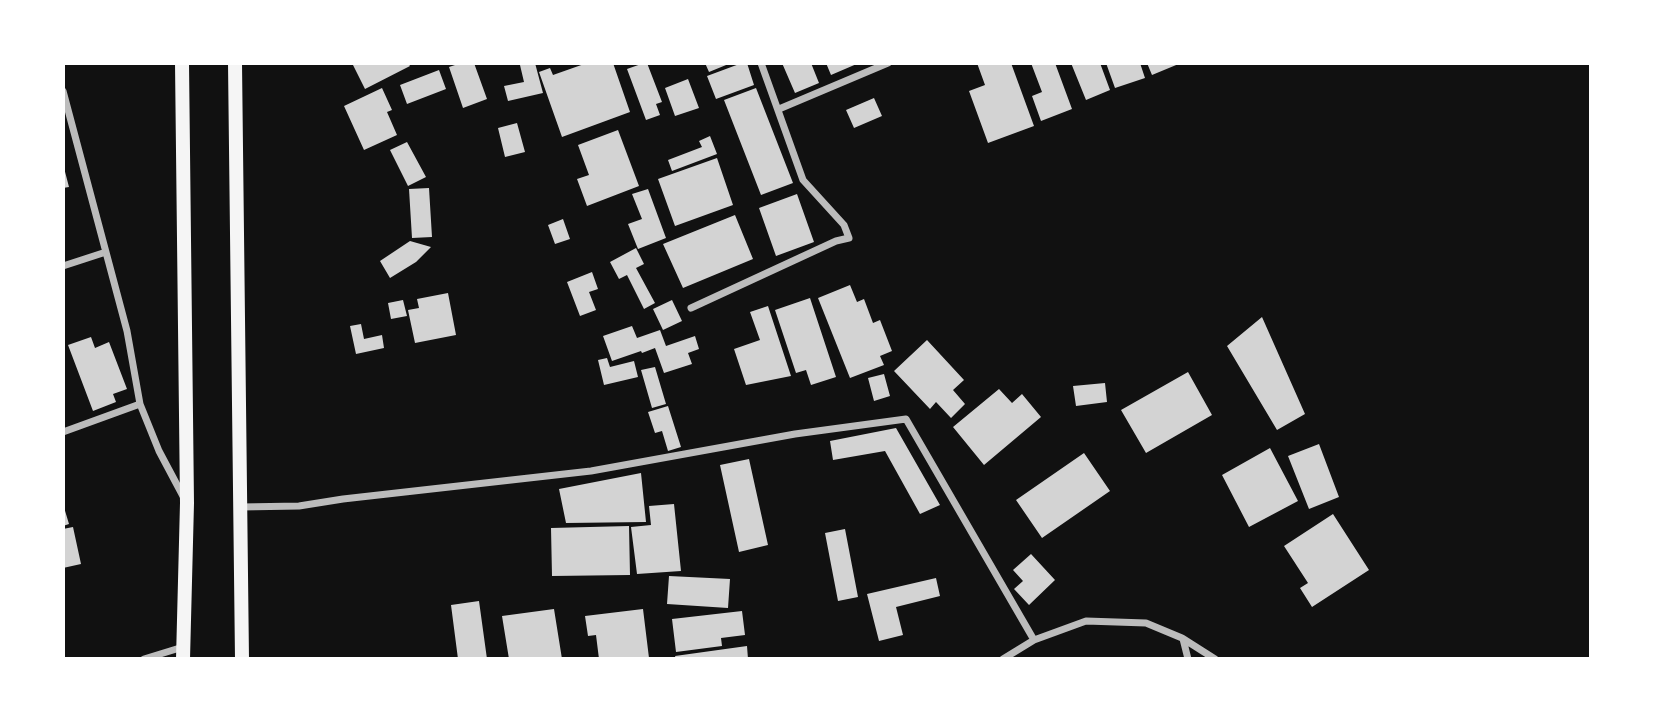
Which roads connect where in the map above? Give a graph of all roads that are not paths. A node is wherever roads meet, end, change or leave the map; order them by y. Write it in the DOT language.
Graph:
graph roads {
  1 [pos="182,63"];
  2 [pos="234,63"];
  3 [pos="761,63"];
  4 [pos="888,63"];
  5 [pos="63,91"];
  6 [pos="779,109"];
  7 [pos="106,252"];
  8 [pos="63,265"];
  9 [pos="691,308"];
  10 [pos="140,404"];
  11 [pos="63,432"];
  12 [pos="187,503"];
  13 [pos="241,507"];
  14 [pos="1182,638"];
  15 [pos="1034,640"];
  16 [pos="183,653"];
  17 [pos="144,659"];
  18 [pos="242,659"];
  19 [pos="1003,659"];
  20 [pos="1188,659"];
  21 [pos="1215,659"];
  1 -- 12 [label="main road"];
  2 -- 13 [label="main road"];
  3 -- 6 [label="street"];
  4 -- 6 [label="street"];
  5 -- 7 [label="street"];
  6 -- 9 [label="street"];
  7 -- 8 [label="street"];
  7 -- 10 [label="street"];
  10 -- 11 [label="street"];
  10 -- 12 [label="street"];
  12 -- 16 [label="main road"];
  13 -- 15 [label="street"];
  13 -- 18 [label="main road"];
  14 -- 15 [label="street"];
  14 -- 20 [label="street"];
  14 -- 21 [label="street"];
  15 -- 19 [label="street"];
  16 -- 17 [label="street"];
}
